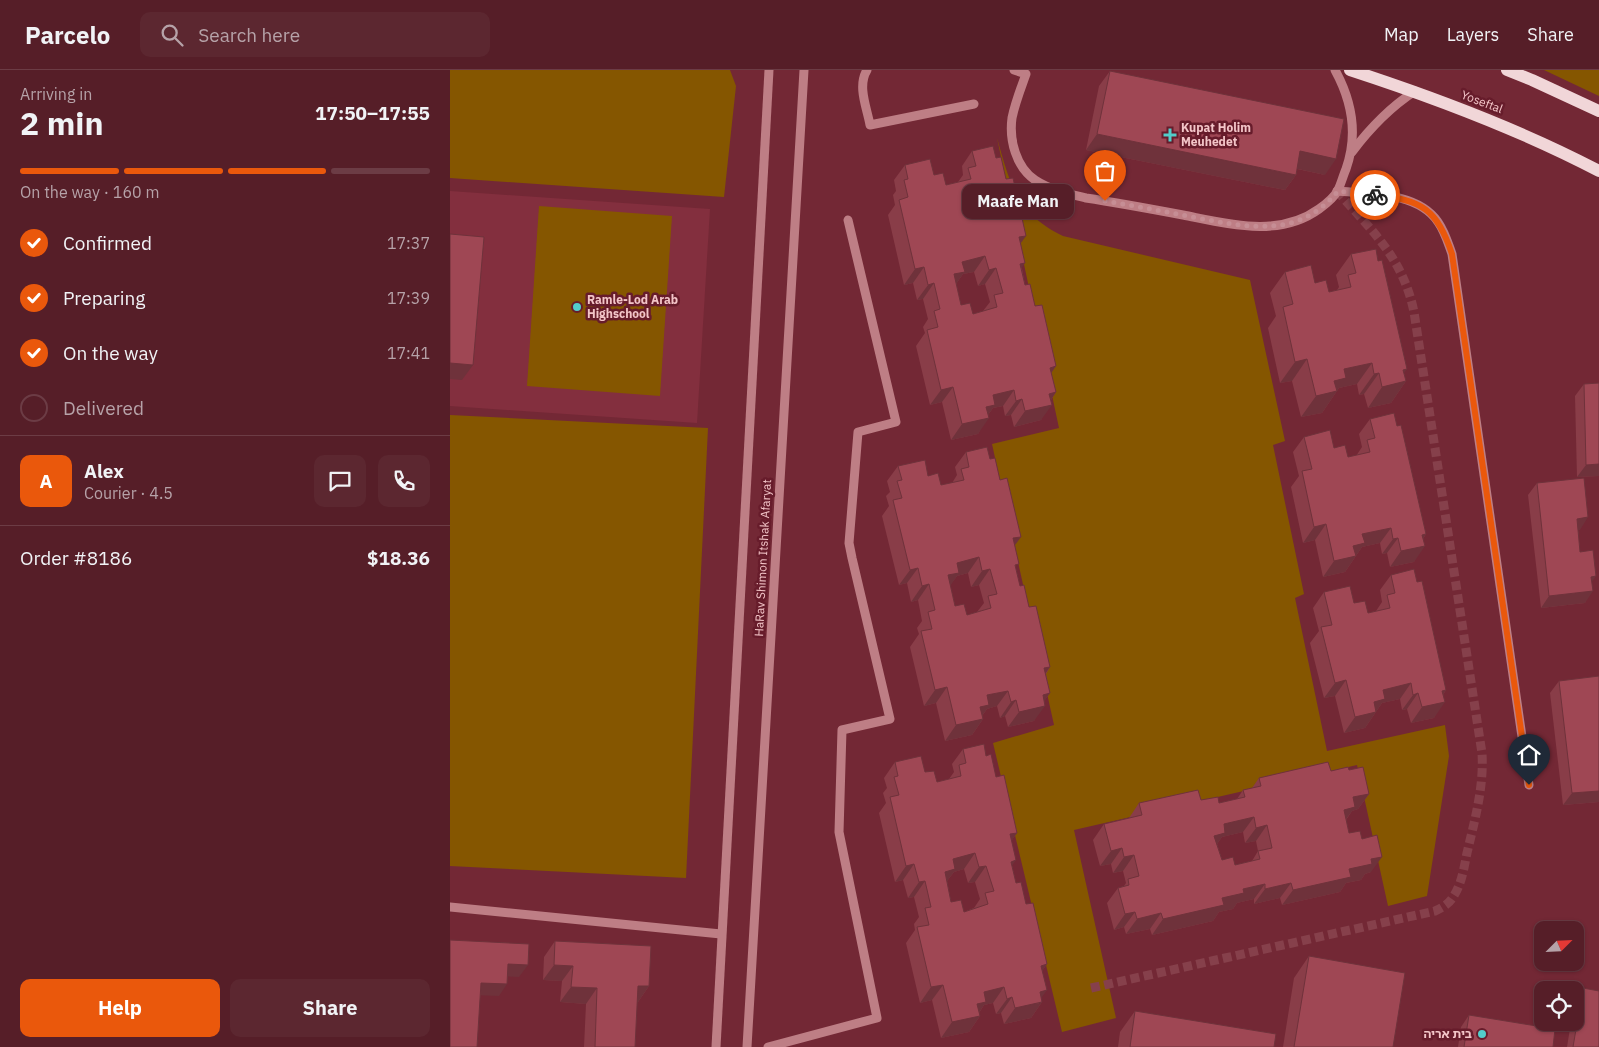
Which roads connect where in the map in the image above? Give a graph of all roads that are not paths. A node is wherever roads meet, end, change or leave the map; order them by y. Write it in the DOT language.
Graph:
graph roads {
  1 [pos="769,70"];
  2 [pos="804,70"];
  3 [pos="867,70"];
  4 [pos="1014,70"];
  5 [pos="1335,70"];
  6 [pos="1350,70"];
  7 [pos="1506,70"];
  8 [pos="1415,91"];
  9 [pos="974,104"];
  10 [pos="1599,111"];
  11 [pos="1352,153"];
  12 [pos="1599,171"];
  13 [pos="1338,191"];
  14 [pos="848,220"];
  15 [pos="1529,785"];
  16 [pos="450,908"];
  17 [pos="721,934"];
  18 [pos="716,1047"];
  19 [pos="747,1047"];
  20 [pos="768,1047"];
  1 -- 17 [label="street, HaRav Shimon Itshak Afaryat"];
  2 -- 19 [label="street, HaRav Shimon Itshak Afaryat"];
  3 -- 9 [label="street"];
  4 -- 13 [label="street"];
  5 -- 11 [label="street"];
  6 -- 8 [label="main road, Yoseftal"];
  7 -- 10 [label="main road"];
  8 -- 11 [label="street"];
  8 -- 12 [label="main road, Yoseftal"];
  11 -- 13 [label="street"];
  13 -- 15 [label="street"];
  14 -- 20 [label="street"];
  16 -- 17 [label="street"];
  17 -- 18 [label="street, HaRav Shimon Itshak Afaryat"];
}
